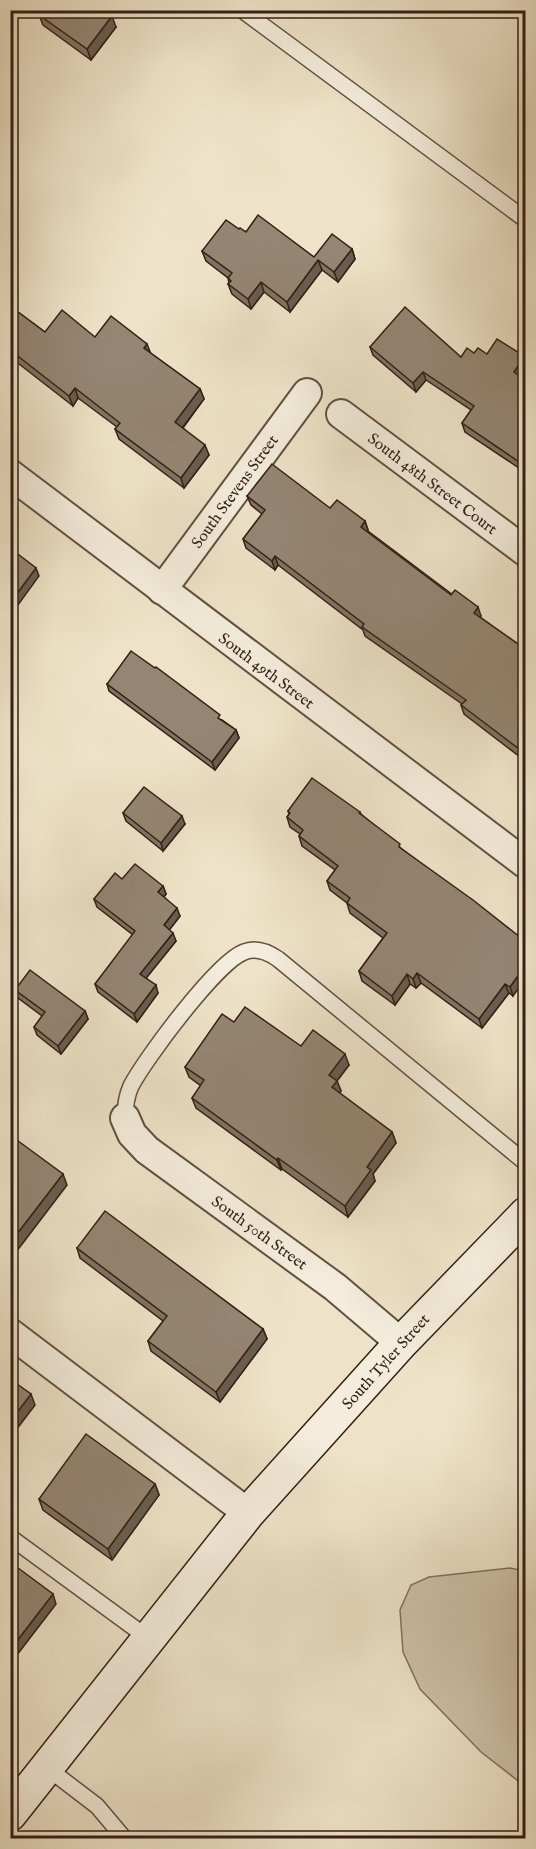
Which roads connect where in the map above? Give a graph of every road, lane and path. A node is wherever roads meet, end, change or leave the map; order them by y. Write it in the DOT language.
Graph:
graph roads {
  1 [pos="242,10"];
  2 [pos="525,220"];
  3 [pos="307,393"];
  4 [pos="341,414"];
  5 [pos="10,474"];
  6 [pos="525,552"];
  7 [pos="162,590"];
  8 [pos="525,864"];
  9 [pos="125,1118"];
  10 [pos="525,1163"];
  11 [pos="525,1214"];
  12 [pos="10,1333"];
  13 [pos="401,1343"];
  14 [pos="248,1513"];
  15 [pos="10,1537"];
  16 [pos="148,1638"];
  17 [pos="46,1767"];
  18 [pos="10,1814"];
  19 [pos="124,1839"];
  1 -- 2 [label="lane"];
  3 -- 7 [label="street, South Stevens Street"];
  4 -- 6 [label="street, South 48th Street Court"];
  5 -- 7 [label="street, South 49th Street"];
  7 -- 8 [label="street, South 49th Street"];
  9 -- 10 [label="lane"];
  9 -- 13 [label="street, South 50th Street"];
  11 -- 13 [label="main road, South Tyler Street"];
  12 -- 14 [label="street"];
  13 -- 14 [label="main road, South Tyler Street"];
  14 -- 16 [label="main road, South Tyler Street"];
  15 -- 16 [label="lane"];
  16 -- 17 [label="main road, South Tyler Street"];
  17 -- 18 [label="main road, South Tyler Street"];
  17 -- 19 [label="lane"];
}
